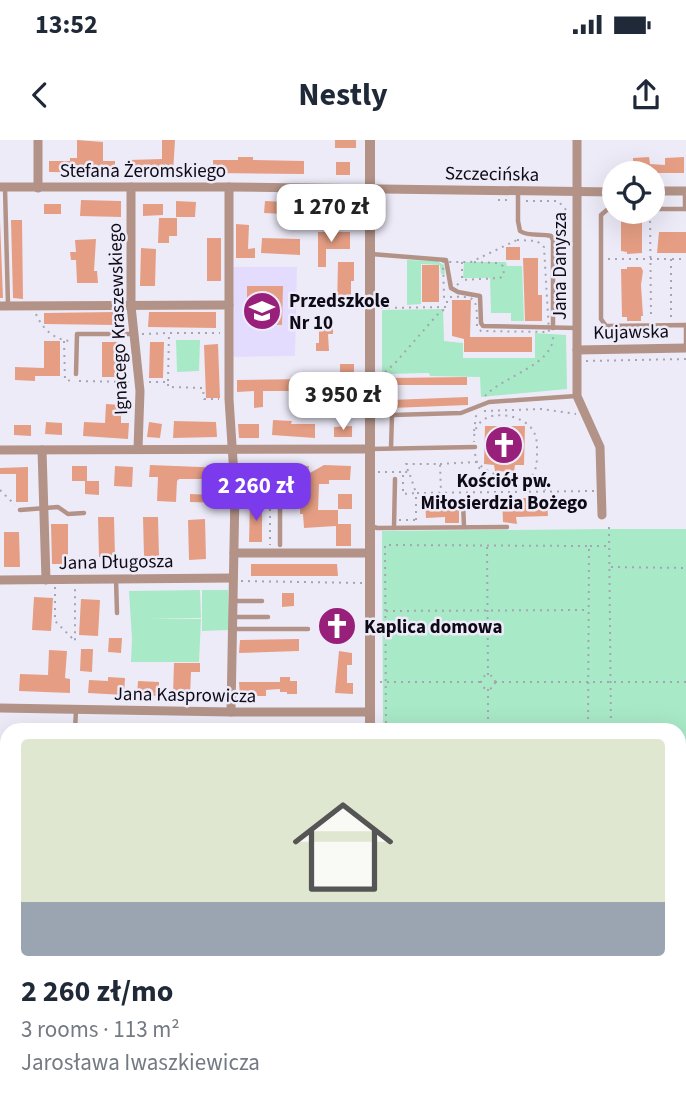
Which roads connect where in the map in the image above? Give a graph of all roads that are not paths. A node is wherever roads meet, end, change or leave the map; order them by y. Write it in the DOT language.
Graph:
graph roads {
  1 [pos="38,140"];
  2 [pos="370,140"];
  3 [pos="577,140"];
  4 [pos="3,187"];
  5 [pos="131,187"];
  6 [pos="229,187"];
  7 [pos="38,188"];
  8 [pos="369,188"];
  9 [pos="518,191"];
  10 [pos="665,191"];
  11 [pos="685,191"];
  12 [pos="576,192"];
  13 [pos="602,192"];
  14 [pos="686,209"];
  15 [pos="665,210"];
  16 [pos="602,214"];
  17 [pos="370,254"];
  18 [pos="229,305"];
  19 [pos="4,306"];
  20 [pos="131,306"];
  21 [pos="686,325"];
  22 [pos="553,328"];
  23 [pos="577,328"];
  24 [pos="132,334"];
  25 [pos="686,348"];
  26 [pos="577,350"];
  27 [pos="76,374"];
  28 [pos="577,396"];
  29 [pos="475,447"];
  30 [pos="391,448"];
  31 [pos="138,449"];
  32 [pos="231,449"];
  33 [pos="370,449"];
  34 [pos="0,450"];
  35 [pos="42,450"];
  36 [pos="395,479"];
  37 [pos="235,491"];
  38 [pos="463,502"];
  39 [pos="44,508"];
  40 [pos="20,510"];
  41 [pos="85,513"];
  42 [pos="602,515"];
  43 [pos="370,526"];
  44 [pos="464,527"];
  45 [pos="507,527"];
  46 [pos="394,528"];
  47 [pos="280,545"];
  48 [pos="234,553"];
  49 [pos="370,553"];
  50 [pos="116,578"];
  51 [pos="233,579"];
  52 [pos="0,580"];
  53 [pos="50,580"];
  54 [pos="233,601"];
  55 [pos="262,601"];
  56 [pos="117,613"];
  57 [pos="233,617"];
  58 [pos="268,617"];
  59 [pos="233,629"];
  60 [pos="308,629"];
  61 [pos="0,708"];
  62 [pos="76,709"];
  63 [pos="231,712"];
  64 [pos="370,712"];
  65 [pos="75,723"];
  66 [pos="370,723"];
  1 -- 7 [label="street"];
  2 -- 8 [label="street"];
  3 -- 12 [label="street, Jana Danysza"];
  4 -- 7 [label="street, Stefana Żeromskiego"];
  4 -- 19 [label="lane"];
  5 -- 6 [label="street, Stefana Żeromskiego"];
  5 -- 7 [label="street, Stefana Żeromskiego"];
  5 -- 20 [label="street, Ignacego Kraszewskiego"];
  6 -- 8 [label="street, Stefana Żeromskiego"];
  6 -- 18 [label="street"];
  8 -- 9 [label="street, Szczecińska"];
  8 -- 17 [label="street"];
  9 -- 12 [label="street, Szczecińska"];
  9 -- 22 [label="lane"];
  10 -- 11 [label="street"];
  11 -- 14 [label="lane"];
  12 -- 13 [label="street, Szczecińska"];
  12 -- 23 [label="street, Jana Danysza"];
  14 -- 15 [label="lane"];
  16 -- 21 [label="lane"];
  17 -- 22 [label="lane"];
  17 -- 33 [label="street"];
  18 -- 20 [label="street"];
  18 -- 32 [label="street"];
  19 -- 20 [label="street"];
  20 -- 24 [label="street, Ignacego Kraszewskiego"];
  21 -- 25 [label="lane"];
  22 -- 23 [label="lane"];
  23 -- 26 [label="street, Jana Danysza"];
  24 -- 27 [label="lane"];
  24 -- 31 [label="street, Ignacego Kraszewskiego"];
  25 -- 26 [label="street, Kujawska"];
  26 -- 28 [label="street, Jana Danysza"];
  28 -- 30 [label="lane"];
  28 -- 42 [label="street"];
  29 -- 30 [label="lane"];
  30 -- 33 [label="lane"];
  31 -- 32 [label="street"];
  31 -- 35 [label="street"];
  32 -- 33 [label="street"];
  32 -- 37 [label="street"];
  33 -- 43 [label="street"];
  34 -- 35 [label="street"];
  35 -- 39 [label="street"];
  36 -- 46 [label="lane"];
  37 -- 47 [label="lane"];
  37 -- 48 [label="street"];
  38 -- 44 [label="lane"];
  39 -- 40 [label="lane"];
  39 -- 41 [label="lane"];
  39 -- 53 [label="street"];
  43 -- 46 [label="lane"];
  43 -- 49 [label="street"];
  44 -- 45 [label="lane"];
  44 -- 46 [label="lane"];
  48 -- 49 [label="street"];
  48 -- 51 [label="street"];
  49 -- 64 [label="street"];
  50 -- 51 [label="street, Jana Długosza"];
  50 -- 53 [label="street, Jana Długosza"];
  50 -- 56 [label="lane"];
  51 -- 54 [label="street"];
  52 -- 53 [label="street, Jana Długosza"];
  54 -- 55 [label="lane"];
  54 -- 57 [label="street"];
  57 -- 58 [label="lane"];
  57 -- 59 [label="street"];
  59 -- 60 [label="lane"];
  59 -- 63 [label="street"];
  61 -- 62 [label="street, Jana Kasprowicza"];
  62 -- 63 [label="street, Jana Kasprowicza"];
  62 -- 65 [label="lane"];
  63 -- 64 [label="street, Jana Kasprowicza"];
  64 -- 66 [label="street"];
}
